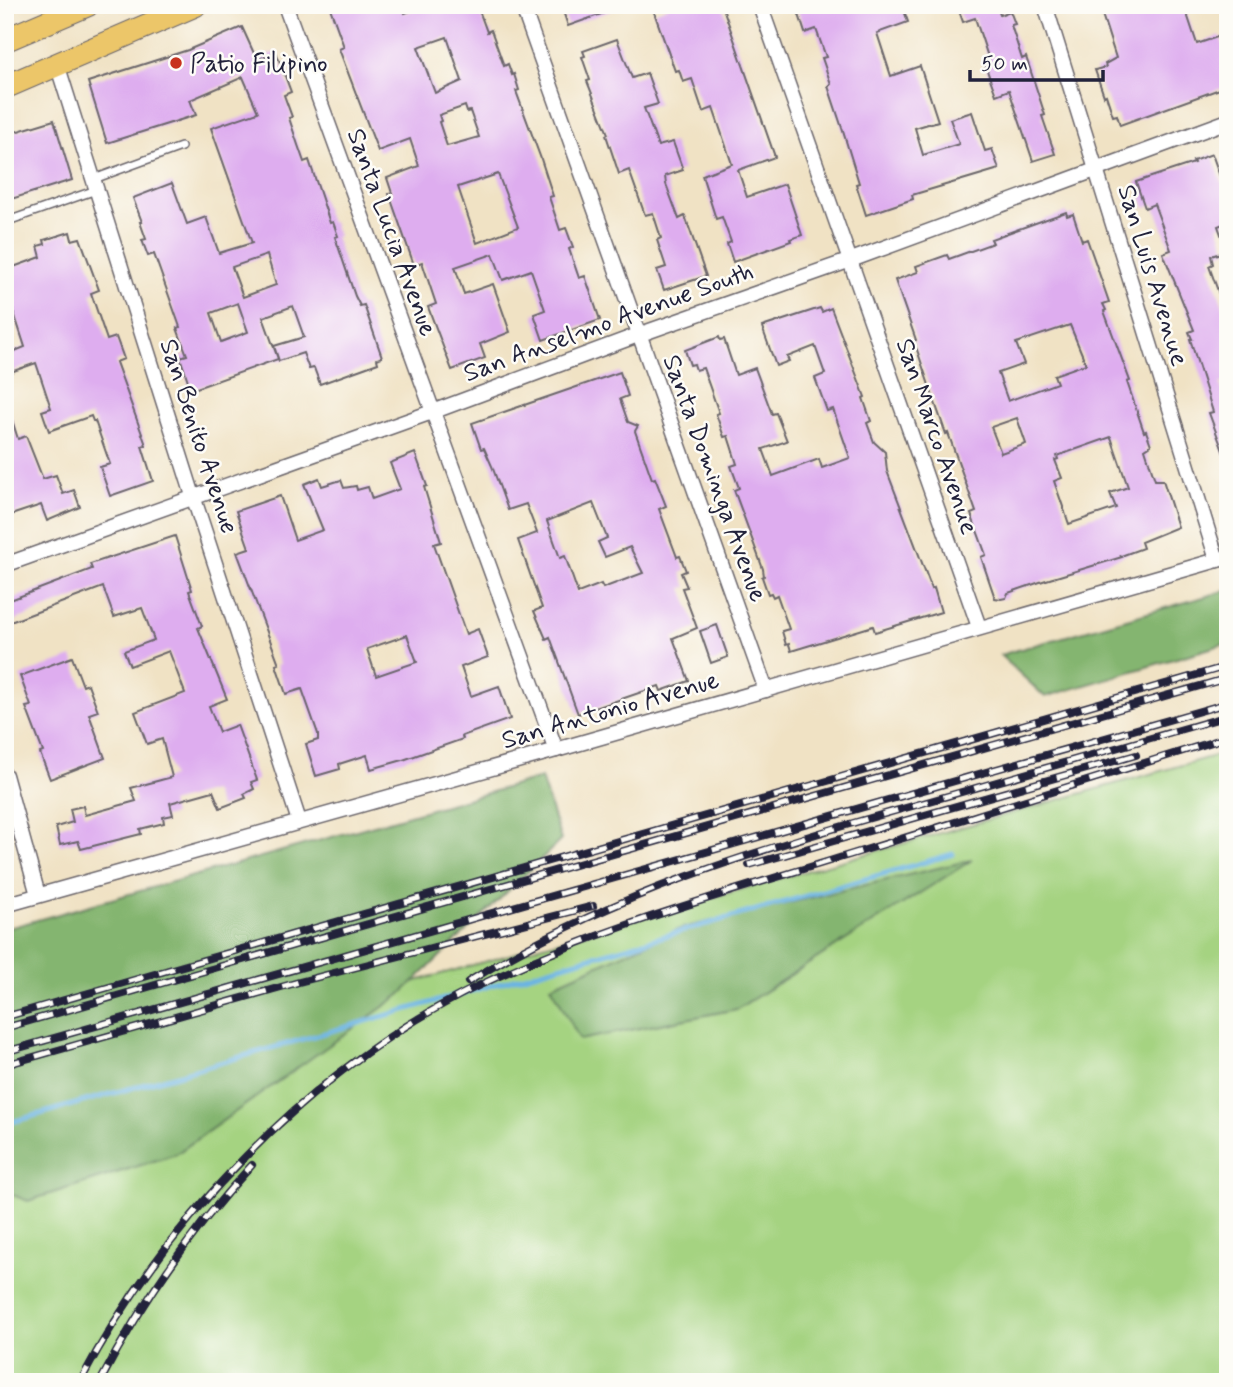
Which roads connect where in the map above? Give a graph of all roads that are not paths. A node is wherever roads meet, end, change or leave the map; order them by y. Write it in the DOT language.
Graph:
graph roads {
  1 [pos="195,5"];
  2 [pos="522,5"];
  3 [pos="760,5"];
  4 [pos="1045,5"];
  5 [pos="287,6"];
  6 [pos="77,7"];
  7 [pos="5,40"];
  8 [pos="57,64"];
  9 [pos="5,87"];
  10 [pos="1228,121"];
  11 [pos="181,147"];
  12 [pos="1096,171"];
  13 [pos="95,185"];
  14 [pos="5,222"];
  15 [pos="851,260"];
  16 [pos="638,335"];
  17 [pos="432,412"];
  18 [pos="194,499"];
  19 [pos="1222,559"];
  20 [pos="5,565"];
  21 [pos="979,627"];
  22 [pos="766,690"];
  23 [pos="556,750"];
  24 [pos="5,775"];
  25 [pos="299,821"];
  26 [pos="38,895"];
  27 [pos="5,905"];
  1 -- 8 [label="main road"];
  2 -- 16 [label="street, Santa Dominga Avenue"];
  3 -- 15 [label="street, San Marco Avenue"];
  4 -- 12 [label="street, San Luis Avenue"];
  5 -- 17 [label="street, Santa Lucia Avenue"];
  6 -- 7 [label="main road"];
  8 -- 9 [label="main road"];
  8 -- 13 [label="street, San Benito Avenue"];
  10 -- 12 [label="street, San Anselmo Avenue South"];
  11 -- 13 [label="lane"];
  12 -- 15 [label="street, San Anselmo Avenue South"];
  12 -- 19 [label="street, San Luis Avenue"];
  13 -- 14 [label="lane"];
  13 -- 18 [label="street, San Benito Avenue"];
  15 -- 16 [label="street, San Anselmo Avenue South"];
  15 -- 21 [label="street, San Marco Avenue"];
  16 -- 17 [label="street, San Anselmo Avenue South"];
  16 -- 22 [label="street, Santa Dominga Avenue"];
  17 -- 18 [label="street, San Anselmo Avenue South"];
  17 -- 23 [label="street, Santa Lucia Avenue"];
  18 -- 20 [label="street, San Anselmo Avenue South"];
  18 -- 25 [label="street, San Benito Avenue"];
  19 -- 21 [label="street, San Antonio Avenue"];
  21 -- 22 [label="street, San Antonio Avenue"];
  22 -- 23 [label="street, San Antonio Avenue"];
  23 -- 25 [label="street, San Antonio Avenue"];
  24 -- 26 [label="street"];
  25 -- 26 [label="street, San Antonio Avenue"];
  26 -- 27 [label="street, San Antonio Avenue"];
}
